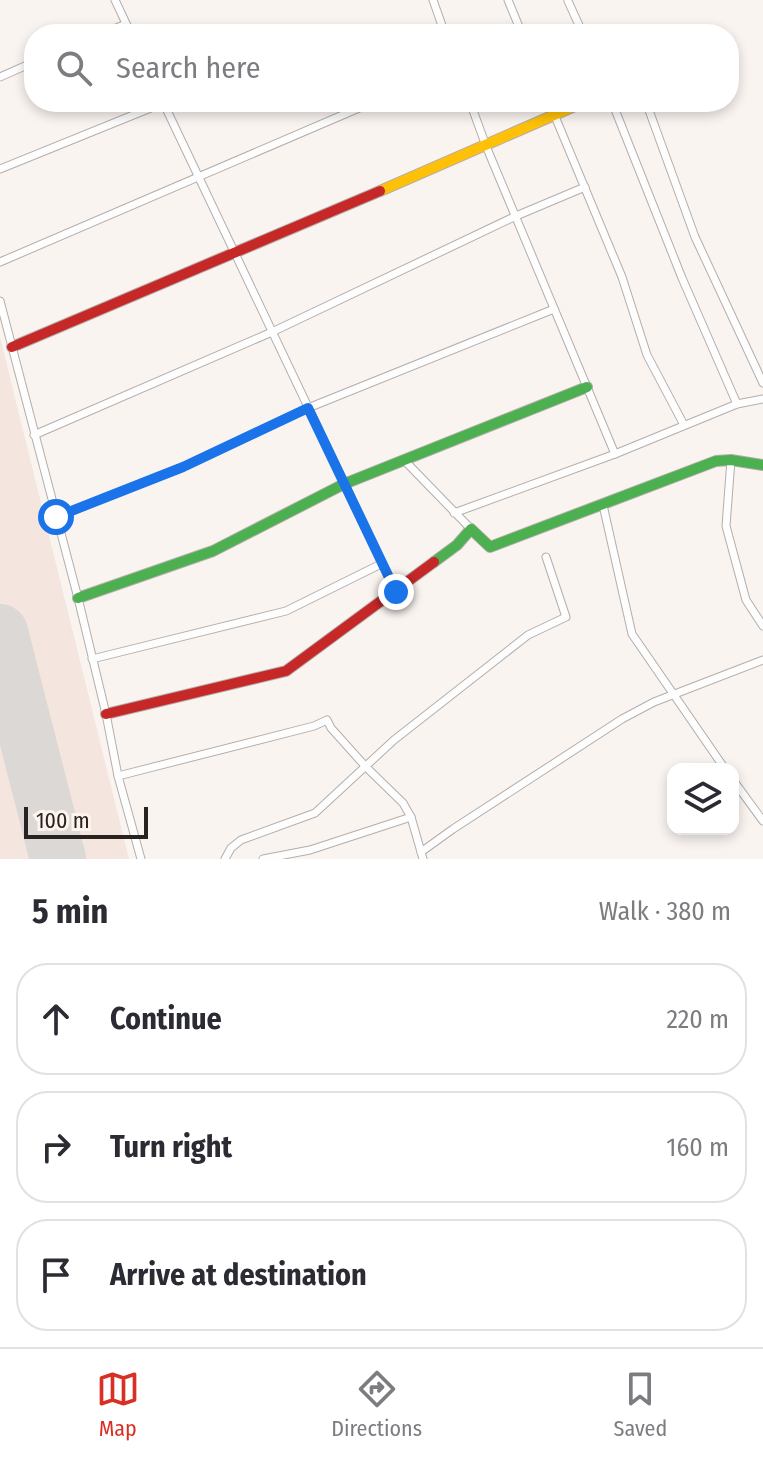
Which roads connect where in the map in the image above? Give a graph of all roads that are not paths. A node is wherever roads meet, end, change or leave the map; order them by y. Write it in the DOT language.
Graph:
graph roads {
  1 [pos="115,0"];
  2 [pos="433,0"];
  3 [pos="508,0"];
  4 [pos="568,1"];
  5 [pos="126,24"];
  6 [pos="441,24"];
  7 [pos="518,24"];
  8 [pos="578,24"];
  9 [pos="24,66"];
  10 [pos="0,77"];
  11 [pos="139,112"];
  12 [pos="168,112"];
  13 [pos="350,112"];
  14 [pos="474,112"];
  15 [pos="554,112"];
  16 [pos="562,112"];
  17 [pos="616,112"];
  18 [pos="650,112"];
  19 [pos="555,115"];
  20 [pos="486,146"];
  21 [pos="0,169"];
  22 [pos="199,178"];
  23 [pos="585,187"];
  24 [pos="516,216"];
  25 [pos="234,254"];
  26 [pos="0,262"];
  27 [pos="0,301"];
  28 [pos="554,309"];
  29 [pos="272,332"];
  30 [pos="12,347"];
  31 [pos="763,383"];
  32 [pos="587,387"];
  33 [pos="763,399"];
  34 [pos="737,404"];
  35 [pos="308,408"];
  36 [pos="684,425"];
  37 [pos="34,435"];
  38 [pos="615,454"];
  39 [pos="404,460"];
  40 [pos="731,460"];
  41 [pos="763,465"];
  42 [pos="344,484"];
  43 [pos="603,505"];
  44 [pos="454,513"];
  45 [pos="56,517"];
  46 [pos="471,529"];
  47 [pos="546,557"];
  48 [pos="381,564"];
  49 [pos="396,592"];
  50 [pos="78,598"];
  51 [pos="763,626"];
  52 [pos="92,659"];
  53 [pos="763,660"];
  54 [pos="674,695"];
  55 [pos="106,714"];
  56 [pos="721,763"];
  57 [pos="366,767"];
  58 [pos="118,776"];
  59 [pos="739,788"];
  60 [pos="411,817"];
  61 [pos="763,821"];
  62 [pos="422,856"];
  63 [pos="141,859"];
  64 [pos="225,859"];
  65 [pos="263,859"];
  1 -- 5 [label="street"];
  2 -- 6 [label="street"];
  3 -- 7 [label="street"];
  4 -- 8 [label="street"];
  9 -- 10 [label="street"];
  11 -- 21 [label="street"];
  12 -- 22 [label="street"];
  13 -- 22 [label="street"];
  14 -- 20 [label="street"];
  15 -- 19 [label="street"];
  16 -- 19 [label="street"];
  17 -- 34 [label="street"];
  18 -- 31 [label="street"];
  19 -- 20 [label="street"];
  19 -- 23 [label="street"];
  20 -- 24 [label="street"];
  20 -- 25 [label="street"];
  22 -- 25 [label="street"];
  22 -- 26 [label="street"];
  23 -- 24 [label="street"];
  23 -- 36 [label="street"];
  24 -- 28 [label="street"];
  24 -- 29 [label="street"];
  25 -- 29 [label="street"];
  25 -- 30 [label="street"];
  27 -- 30 [label="street"];
  28 -- 32 [label="street"];
  28 -- 35 [label="street"];
  29 -- 35 [label="street"];
  29 -- 37 [label="street"];
  30 -- 37 [label="street"];
  32 -- 38 [label="street"];
  32 -- 39 [label="street"];
  33 -- 34 [label="street"];
  34 -- 36 [label="street"];
  35 -- 42 [label="street"];
  35 -- 45 [label="street"];
  36 -- 38 [label="street"];
  37 -- 45 [label="street"];
  38 -- 44 [label="street"];
  39 -- 42 [label="street"];
  39 -- 44 [label="street"];
  40 -- 41 [label="street"];
  40 -- 43 [label="street"];
  40 -- 51 [label="street"];
  42 -- 48 [label="street"];
  42 -- 50 [label="street"];
  43 -- 46 [label="street"];
  43 -- 54 [label="street"];
  44 -- 46 [label="street"];
  45 -- 50 [label="street"];
  46 -- 49 [label="street"];
  47 -- 57 [label="street"];
  48 -- 49 [label="street"];
  48 -- 52 [label="street"];
  49 -- 55 [label="street"];
  50 -- 52 [label="street"];
  52 -- 55 [label="street"];
  53 -- 54 [label="street"];
  54 -- 56 [label="street"];
  54 -- 62 [label="street"];
  55 -- 58 [label="street"];
  57 -- 58 [label="street"];
  57 -- 60 [label="street"];
  57 -- 64 [label="street"];
  58 -- 63 [label="street"];
  59 -- 61 [label="street"];
  60 -- 62 [label="street"];
  60 -- 65 [label="street"];
}
